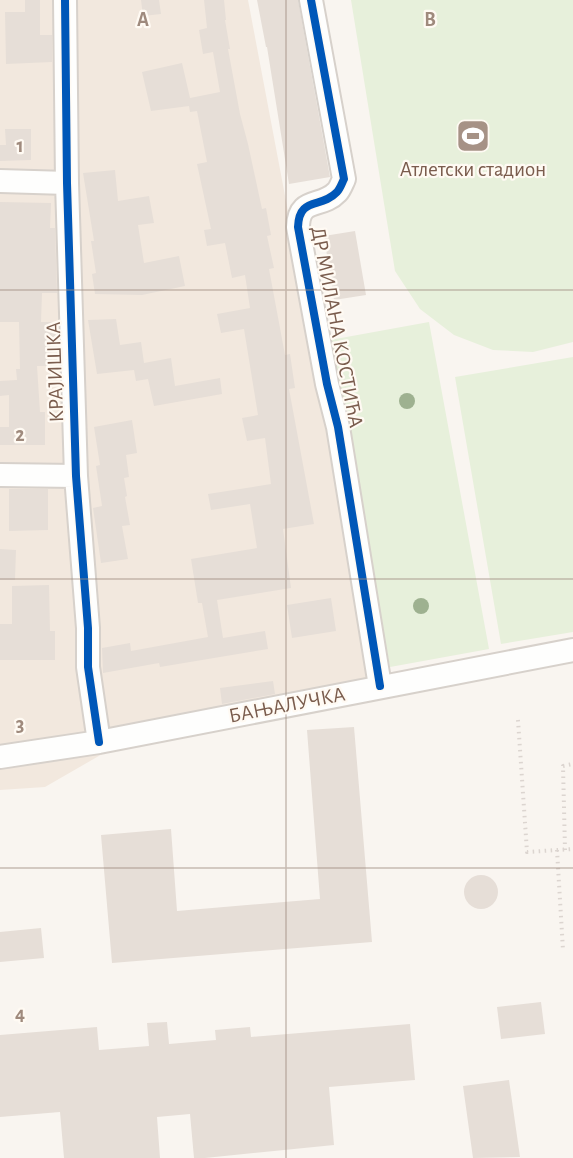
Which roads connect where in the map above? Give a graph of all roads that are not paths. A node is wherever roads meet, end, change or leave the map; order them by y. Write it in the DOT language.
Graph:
graph roads {
  1 [pos="65,0"];
  2 [pos="311,0"];
  3 [pos="0,181"];
  4 [pos="68,183"];
  5 [pos="0,475"];
  6 [pos="76,476"];
  7 [pos="573,650"];
  8 [pos="380,686"];
  9 [pos="99,741"];
  10 [pos="0,757"];
  1 -- 4 [label="street, КРАЈИШКА"];
  2 -- 8 [label="street, ДР МИЛАНА КОСТИЋА"];
  3 -- 4 [label="street"];
  4 -- 6 [label="street, КРАЈИШКА"];
  5 -- 6 [label="street"];
  6 -- 9 [label="street, КРАЈИШКА"];
  7 -- 8 [label="street, БАЊАЛУЧКА"];
  8 -- 9 [label="street, БАЊАЛУЧКА"];
  9 -- 10 [label="street, БАЊАЛУЧКА"];
}
